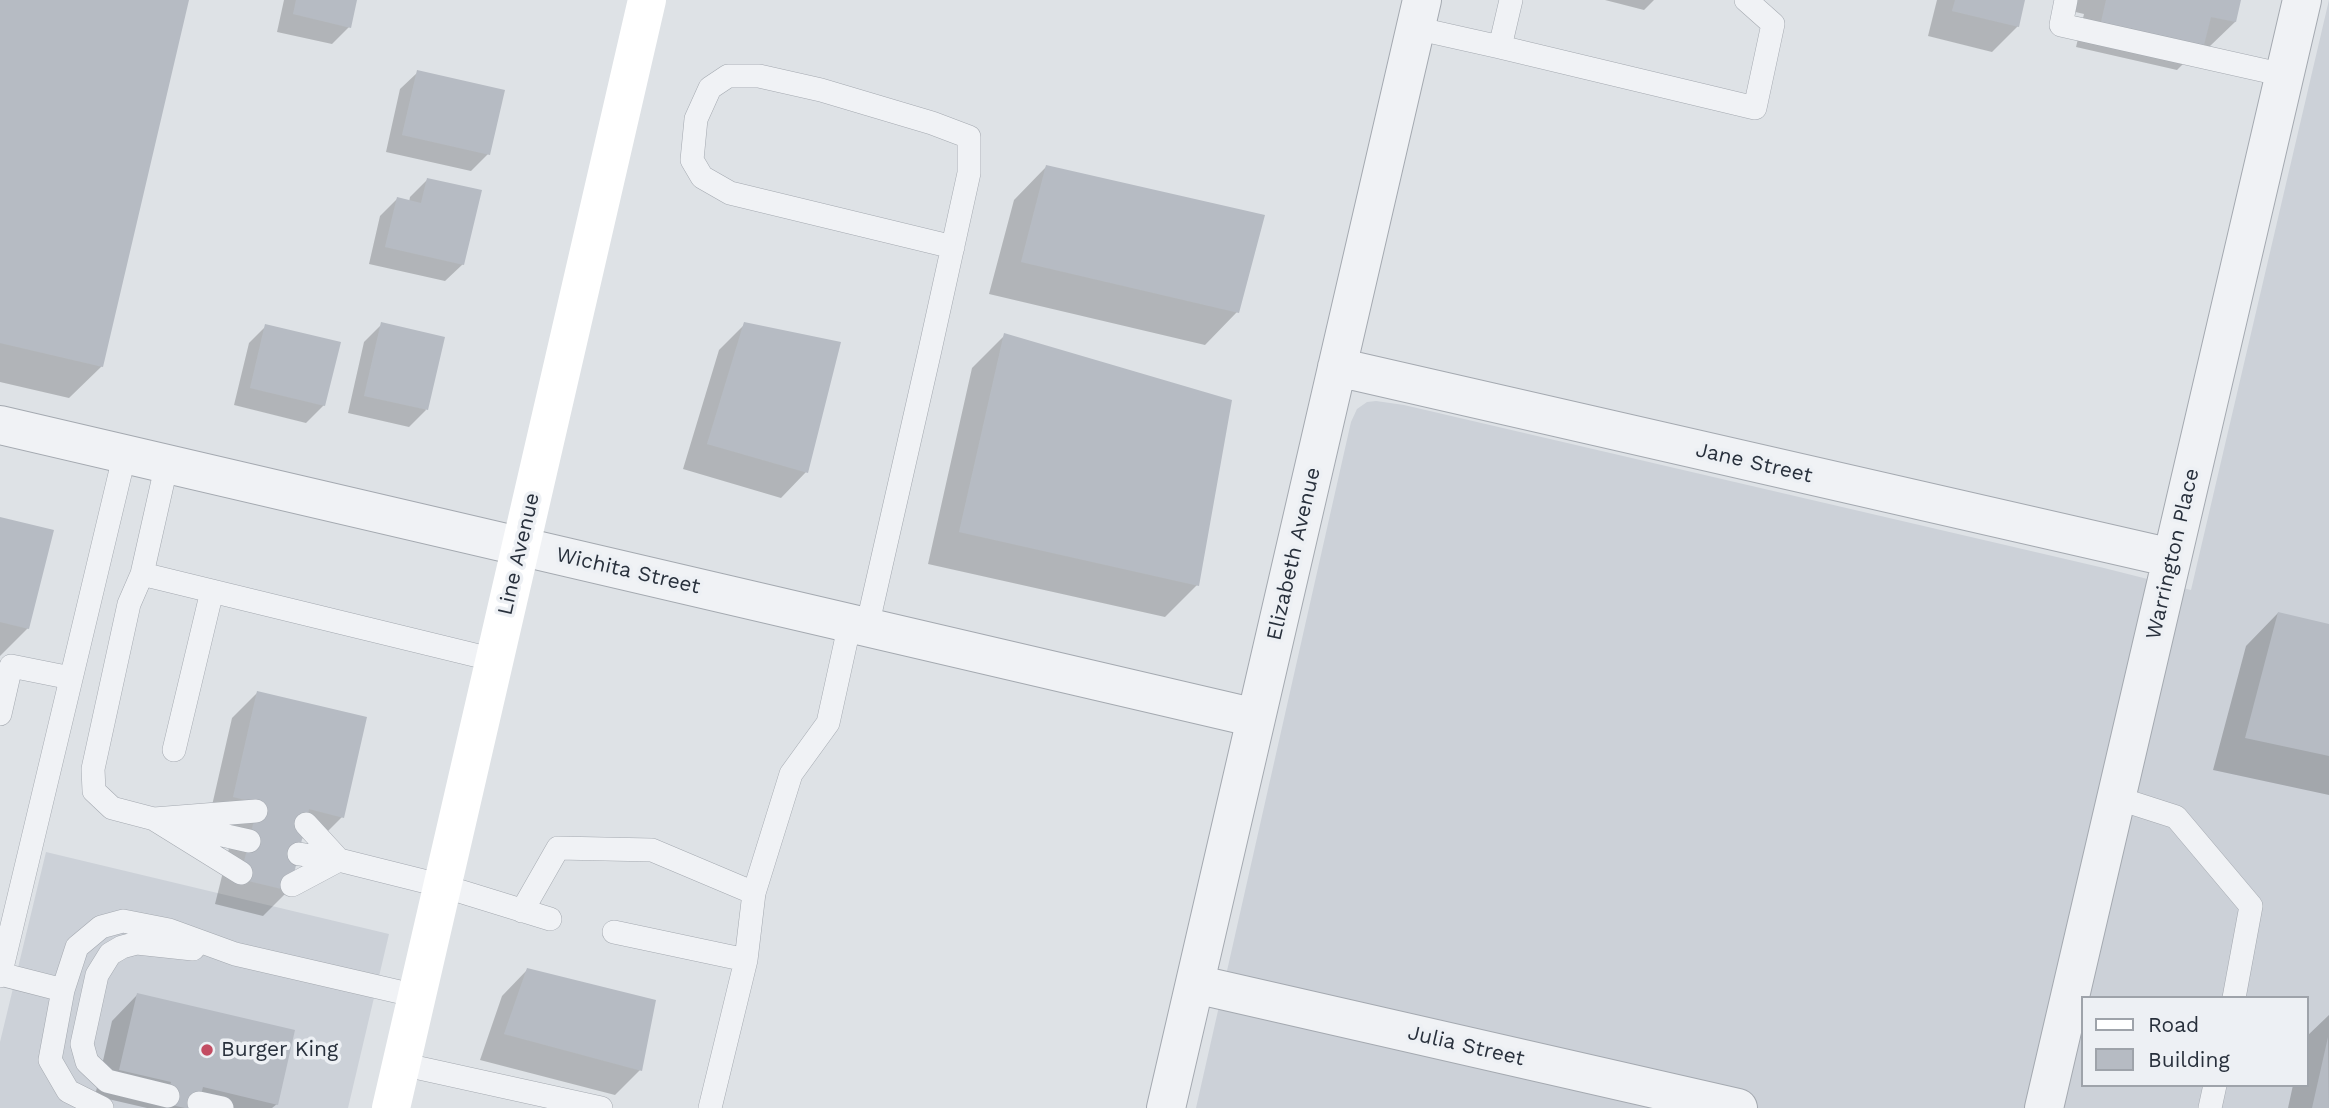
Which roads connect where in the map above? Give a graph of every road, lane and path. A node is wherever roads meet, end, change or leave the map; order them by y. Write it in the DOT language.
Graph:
graph roads {
  1 [pos="647,0"];
  2 [pos="1511,0"];
  3 [pos="1746,0"];
  4 [pos="2066,0"];
  5 [pos="2302,0"];
  6 [pos="1418,14"];
  7 [pos="1500,47"];
  8 [pos="2284,75"];
  9 [pos="953,247"];
  10 [pos="1337,368"];
  11 [pos="0,425"];
  12 [pos="125,453"];
  13 [pos="167,463"];
  14 [pos="521,546"];
  15 [pos="2172,558"];
  16 [pos="142,574"];
  17 [pos="212,591"];
  18 [pos="858,625"];
  19 [pos="495,660"];
  20 [pos="71,678"];
  21 [pos="0,714"];
  22 [pos="1256,718"];
  23 [pos="174,750"];
  24 [pos="2116,798"];
  25 [pos="154,819"];
  26 [pos="339,860"];
  27 [pos="443,886"];
  28 [pos="754,893"];
  29 [pos="522,911"];
  30 [pos="550,919"];
  31 [pos="614,932"];
  32 [pos="235,954"];
  33 [pos="746,960"];
  34 [pos="0,975"];
  35 [pos="1195,984"];
  36 [pos="63,990"];
  37 [pos="2079,995"];
  38 [pos="417,996"];
  39 [pos="2234,996"];
  40 [pos="401,1064"];
  41 [pos="2215,1087"];
  42 [pos="168,1096"];
  43 [pos="199,1103"];
  44 [pos="102,1108"];
  45 [pos="222,1108"];
  46 [pos="391,1108"];
  47 [pos="601,1108"];
  48 [pos="710,1108"];
  49 [pos="1166,1108"];
  50 [pos="1738,1108"];
  51 [pos="2044,1108"];
  52 [pos="2210,1108"];
  1 -- 14 [label="main road, Line Avenue"];
  2 -- 7 [label="lane"];
  3 -- 7 [label="lane"];
  4 -- 8 [label="lane"];
  5 -- 8 [label="street, Warrington Place"];
  6 -- 7 [label="lane"];
  6 -- 10 [label="street, Elizabeth Avenue"];
  8 -- 15 [label="street, Warrington Place"];
  9 -- 9 [label="lane"];
  9 -- 18 [label="lane"];
  10 -- 15 [label="street, Jane Street"];
  10 -- 22 [label="street, Elizabeth Avenue"];
  11 -- 12 [label="street, Wichita Street"];
  12 -- 13 [label="street, Wichita Street"];
  12 -- 20 [label="lane"];
  13 -- 14 [label="street, Wichita Street"];
  13 -- 16 [label="lane"];
  14 -- 18 [label="street, Wichita Street"];
  14 -- 19 [label="main road, Line Avenue"];
  15 -- 24 [label="street, Warrington Place"];
  16 -- 17 [label="lane"];
  16 -- 25 [label="lane"];
  17 -- 19 [label="lane"];
  17 -- 23 [label="lane"];
  18 -- 22 [label="street, Wichita Street"];
  18 -- 28 [label="lane"];
  19 -- 27 [label="main road, Line Avenue"];
  20 -- 21 [label="lane"];
  20 -- 34 [label="lane"];
  22 -- 35 [label="street, Elizabeth Avenue"];
  24 -- 37 [label="street, Warrington Place"];
  24 -- 39 [label="lane"];
  25 -- 25 [label="lane"];
  26 -- 26 [label="lane"];
  26 -- 27 [label="lane"];
  27 -- 29 [label="lane"];
  27 -- 38 [label="main road, Line Avenue"];
  28 -- 29 [label="lane"];
  28 -- 33 [label="lane"];
  29 -- 30 [label="lane"];
  31 -- 33 [label="lane"];
  32 -- 36 [label="lane"];
  32 -- 38 [label="lane"];
  32 -- 42 [label="lane"];
  33 -- 48 [label="lane"];
  34 -- 36 [label="lane"];
  35 -- 49 [label="street, Elizabeth Avenue"];
  35 -- 50 [label="street, Julia Street"];
  36 -- 44 [label="lane"];
  37 -- 51 [label="street, Warrington Place"];
  38 -- 40 [label="main road, Line Avenue"];
  40 -- 46 [label="main road, Line Avenue"];
  40 -- 47 [label="lane"];
  41 -- 52 [label="lane"];
  43 -- 45 [label="lane"];
}
